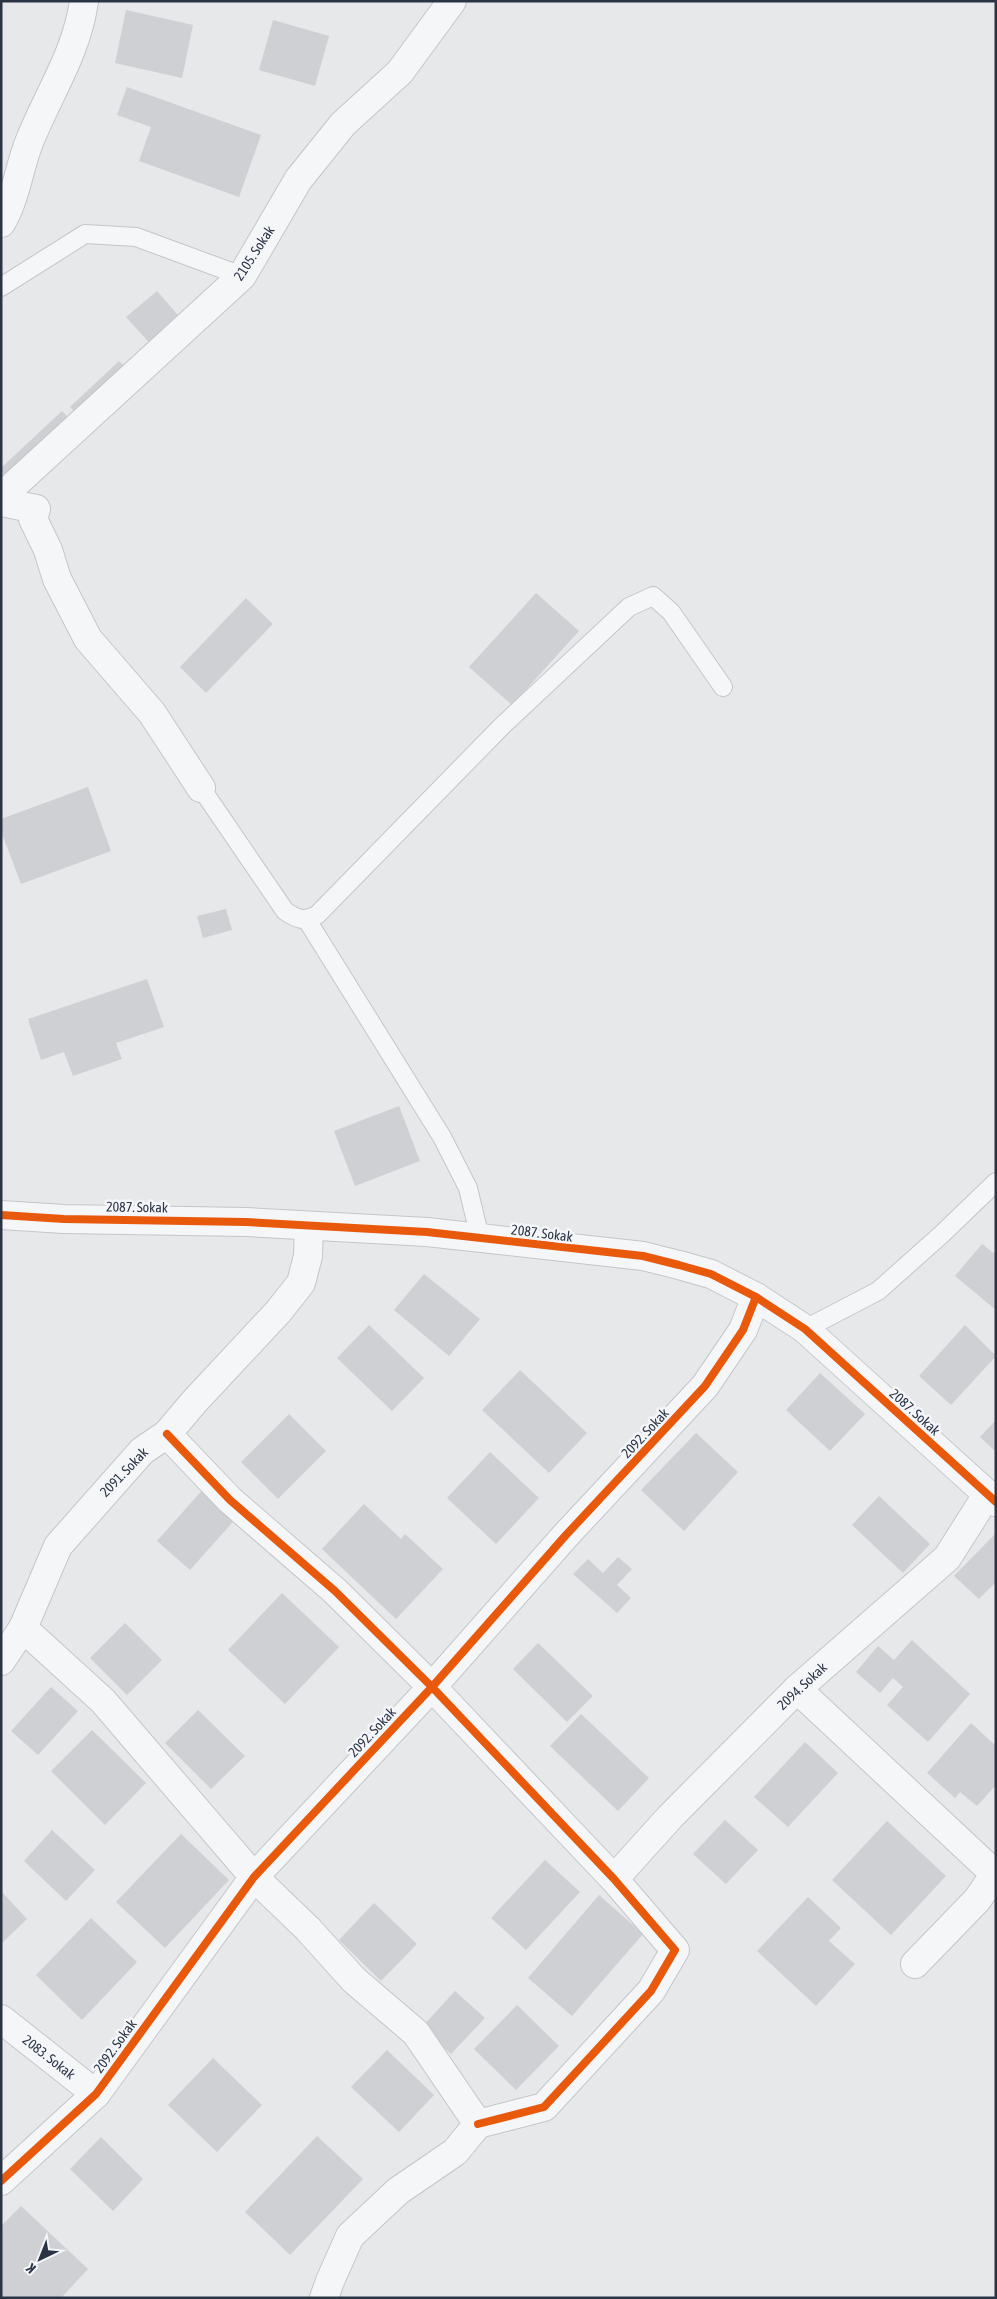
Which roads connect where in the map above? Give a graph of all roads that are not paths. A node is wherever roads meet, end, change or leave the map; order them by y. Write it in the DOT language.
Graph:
graph roads {
  1 [pos="84,1"];
  2 [pos="452,1"];
  3 [pos="1,223"];
  4 [pos="242,276"];
  5 [pos="1,287"];
  6 [pos="1,497"];
  7 [pos="1,502"];
  8 [pos="36,509"];
  9 [pos="1,523"];
  10 [pos="723,687"];
  11 [pos="201,788"];
  12 [pos="308,920"];
  13 [pos="996,1182"];
  14 [pos="1,1215"];
  15 [pos="309,1226"];
  16 [pos="480,1238"];
  17 [pos="756,1297"];
  18 [pos="805,1329"];
  19 [pos="167,1434"];
  20 [pos="992,1498"];
  21 [pos="23,1628"];
  22 [pos="1,1661"];
  23 [pos="432,1686"];
  24 [pos="797,1689"];
  25 [pos="995,1874"];
  26 [pos="254,1878"];
  27 [pos="614,1878"];
  28 [pos="915,1964"];
  29 [pos="1,2019"];
  30 [pos="96,2094"];
  31 [pos="478,2124"];
  32 [pos="1,2181"];
  33 [pos="324,2298"];
  1 -- 3 [label="street"];
  2 -- 4 [label="street, 2105. Sokak"];
  4 -- 5 [label="lane"];
  4 -- 6 [label="street, 2105. Sokak"];
  7 -- 8 [label="street"];
  8 -- 9 [label="street"];
  8 -- 11 [label="street"];
  10 -- 12 [label="lane"];
  11 -- 12 [label="lane"];
  12 -- 16 [label="lane"];
  13 -- 18 [label="lane"];
  14 -- 15 [label="street, 2087. Sokak"];
  15 -- 16 [label="street, 2087. Sokak"];
  15 -- 19 [label="street, 2091. Sokak"];
  16 -- 17 [label="street, 2087. Sokak"];
  17 -- 18 [label="street, 2087. Sokak"];
  17 -- 23 [label="street, 2092. Sokak"];
  18 -- 20 [label="street, 2087. Sokak"];
  19 -- 21 [label="street, 2091. Sokak"];
  19 -- 23 [label="street"];
  20 -- 24 [label="street, 2094. Sokak"];
  21 -- 22 [label="street, 2091. Sokak"];
  21 -- 26 [label="street"];
  23 -- 26 [label="street, 2092. Sokak"];
  23 -- 27 [label="street"];
  24 -- 25 [label="street"];
  24 -- 27 [label="street, 2094. Sokak"];
  25 -- 28 [label="street"];
  26 -- 30 [label="street, 2092. Sokak"];
  26 -- 31 [label="street"];
  27 -- 31 [label="street"];
  29 -- 30 [label="street, 2083. Sokak"];
  30 -- 32 [label="street, 2092. Sokak"];
  31 -- 33 [label="street"];
}
